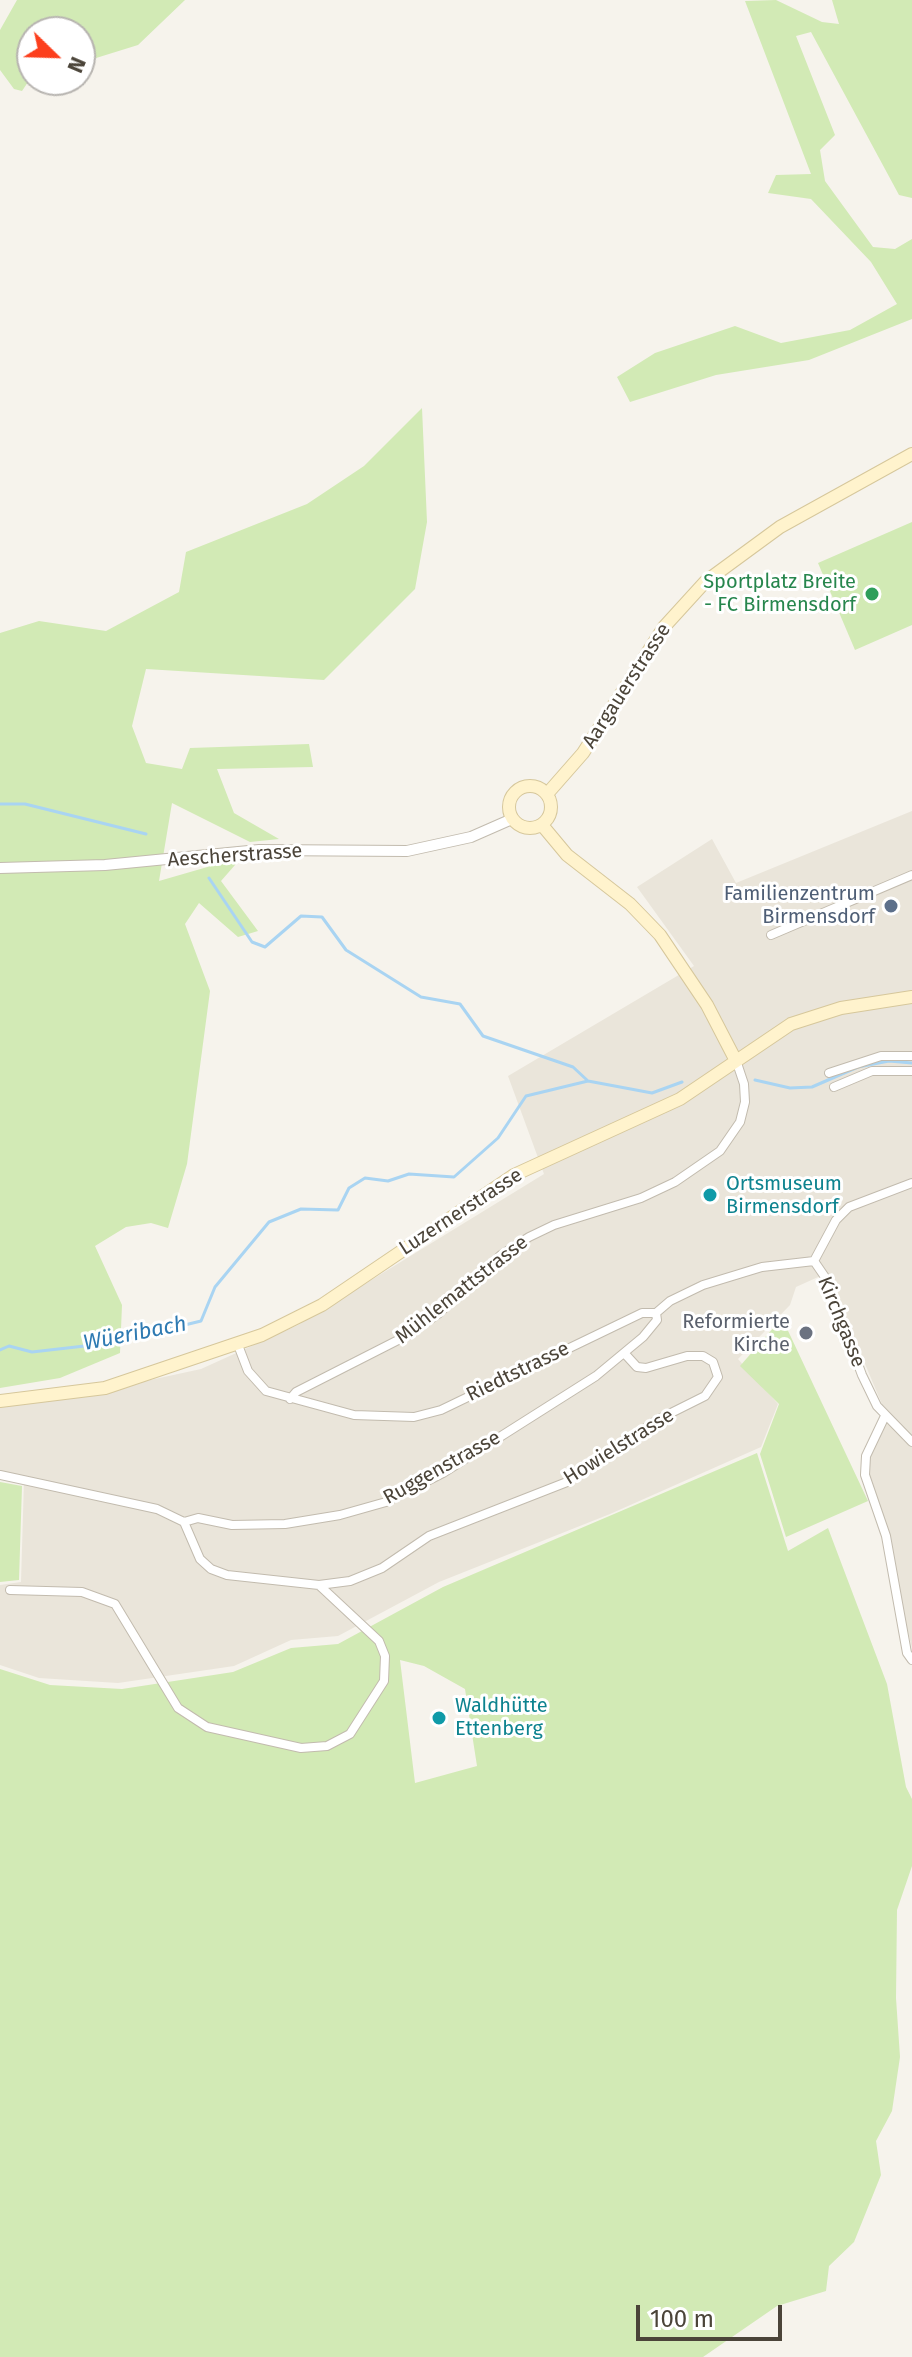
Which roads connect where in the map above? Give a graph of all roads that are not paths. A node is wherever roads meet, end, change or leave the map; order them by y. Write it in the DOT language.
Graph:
graph roads {
  1 [pos="912,454"];
  2 [pos="547,794"];
  3 [pos="512,819"];
  4 [pos="542,825"];
  5 [pos="0,868"];
  6 [pos="912,875"];
  7 [pos="771,935"];
  8 [pos="912,997"];
  9 [pos="912,1056"];
  10 [pos="735,1059"];
  11 [pos="912,1071"];
  12 [pos="829,1073"];
  13 [pos="834,1087"];
  14 [pos="912,1183"];
  15 [pos="814,1261"];
  16 [pos="656,1313"];
  17 [pos="238,1345"];
  18 [pos="626,1355"];
  19 [pos="290,1399"];
  20 [pos="0,1401"];
  21 [pos="885,1416"];
  22 [pos="912,1442"];
  23 [pos="0,1475"];
  24 [pos="184,1522"];
  25 [pos="319,1585"];
  26 [pos="10,1590"];
  27 [pos="912,1660"];
  1 -- 2 [label="main road, Aargauerstrasse"];
  2 -- 3 [label="main road"];
  2 -- 4 [label="main road"];
  3 -- 4 [label="main road"];
  3 -- 5 [label="street, Aescherstrasse"];
  4 -- 10 [label="main road"];
  6 -- 7 [label="street"];
  8 -- 10 [label="main road, Luzernerstrasse"];
  9 -- 12 [label="street"];
  10 -- 17 [label="main road, Luzernerstrasse"];
  10 -- 19 [label="street, Mühlemattstrasse"];
  11 -- 13 [label="street"];
  14 -- 15 [label="street, Kirchgasse"];
  15 -- 16 [label="street, Riedtstrasse"];
  15 -- 21 [label="street, Kirchgasse"];
  16 -- 18 [label="street, Ruggenstrasse"];
  16 -- 19 [label="street, Riedtstrasse"];
  17 -- 19 [label="street, Riedtstrasse"];
  17 -- 20 [label="main road, Luzernerstrasse"];
  18 -- 24 [label="street, Ruggenstrasse"];
  18 -- 25 [label="street, Howielstrasse"];
  21 -- 22 [label="street, Kirchgasse"];
  21 -- 27 [label="street"];
  23 -- 24 [label="street, Ruggenstrasse"];
  24 -- 25 [label="street"];
  25 -- 26 [label="street"];
}
